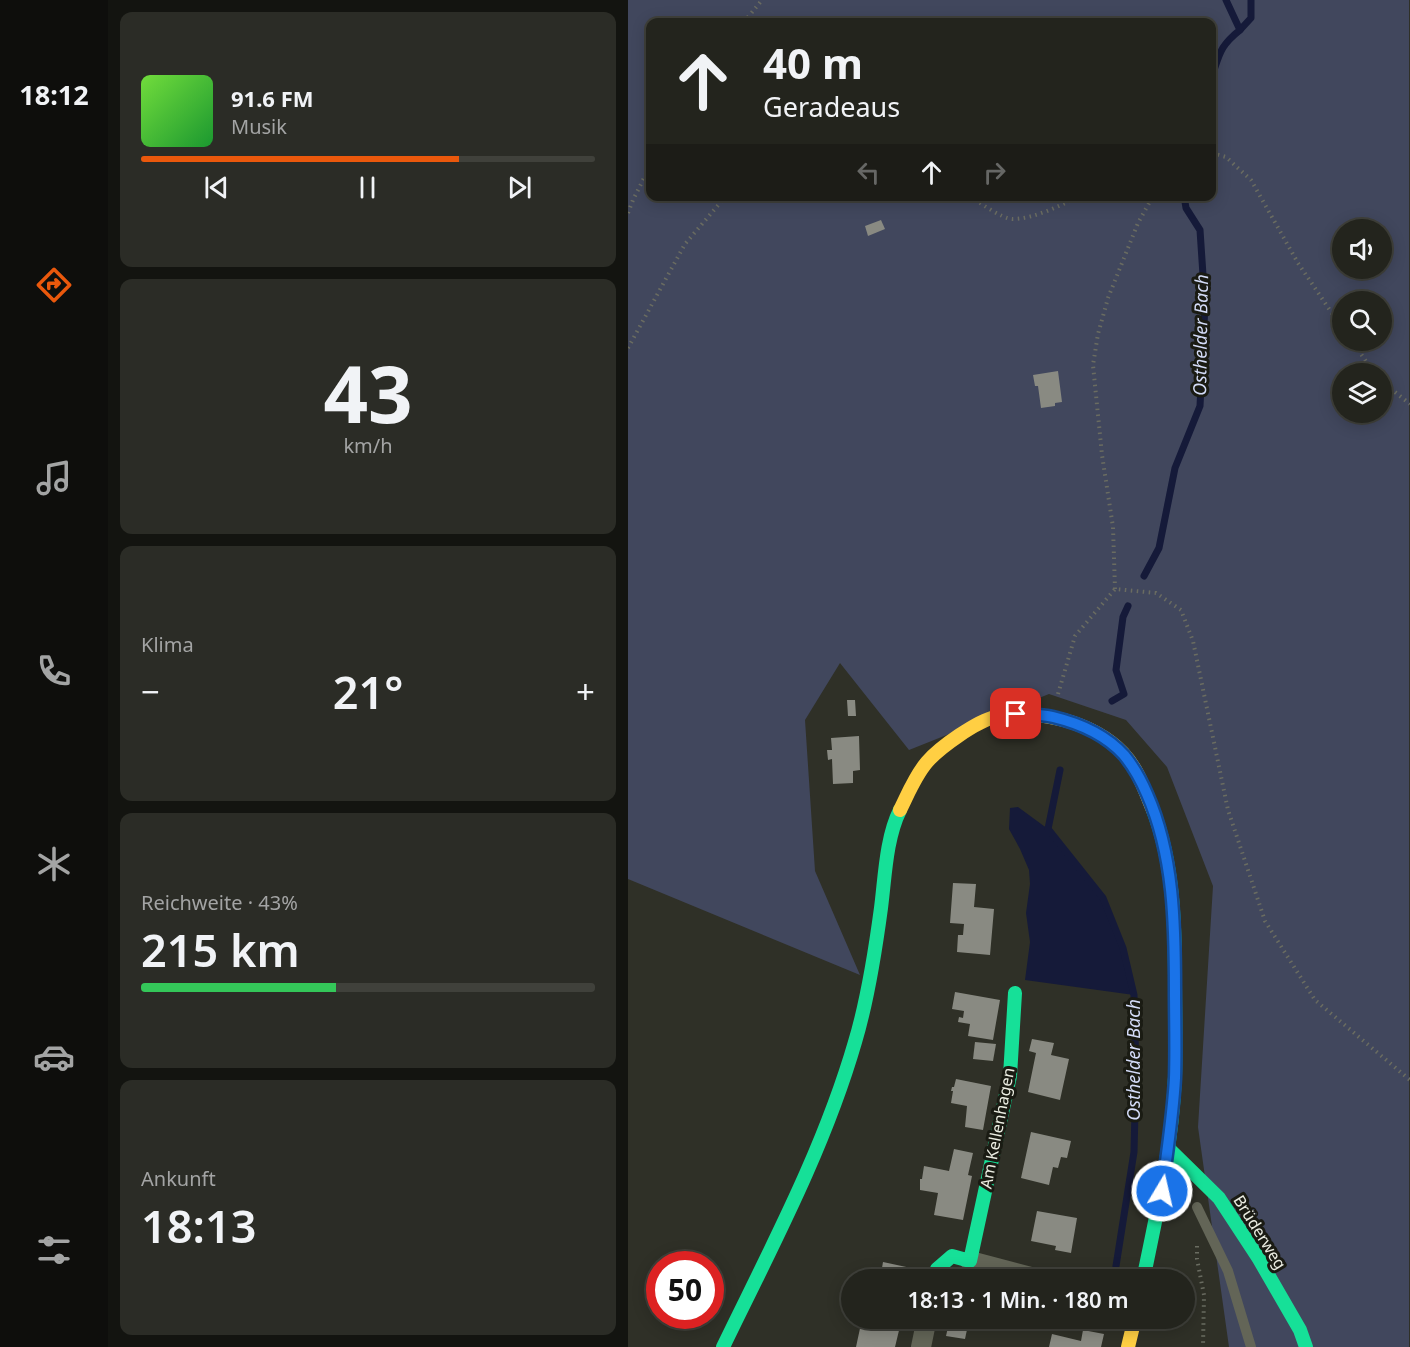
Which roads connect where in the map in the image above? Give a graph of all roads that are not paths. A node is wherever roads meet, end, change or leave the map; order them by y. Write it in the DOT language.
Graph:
graph roads {
  1 [pos="1015,993"];
  2 [pos="1168,1148"];
  3 [pos="1197,1207"];
  4 [pos="970,1261"];
  5 [pos="937,1269"];
  6 [pos="1000,1269"];
  7 [pos="1145,1269"];
  8 [pos="925,1329"];
  9 [pos="1132,1329"];
  10 [pos="723,1347"];
  11 [pos="921,1347"];
  12 [pos="1128,1347"];
  13 [pos="1251,1347"];
  14 [pos="1306,1347"];
  1 -- 4 [label="main road, Am Kellenhagen"];
  2 -- 7 [label="main road"];
  2 -- 10 [label="main road"];
  2 -- 14 [label="main road, Brüderweg"];
  3 -- 13 [label="lane"];
  4 -- 5 [label="main road"];
  4 -- 6 [label="street"];
  8 -- 11 [label="street"];
  9 -- 12 [label="main road"];
}
